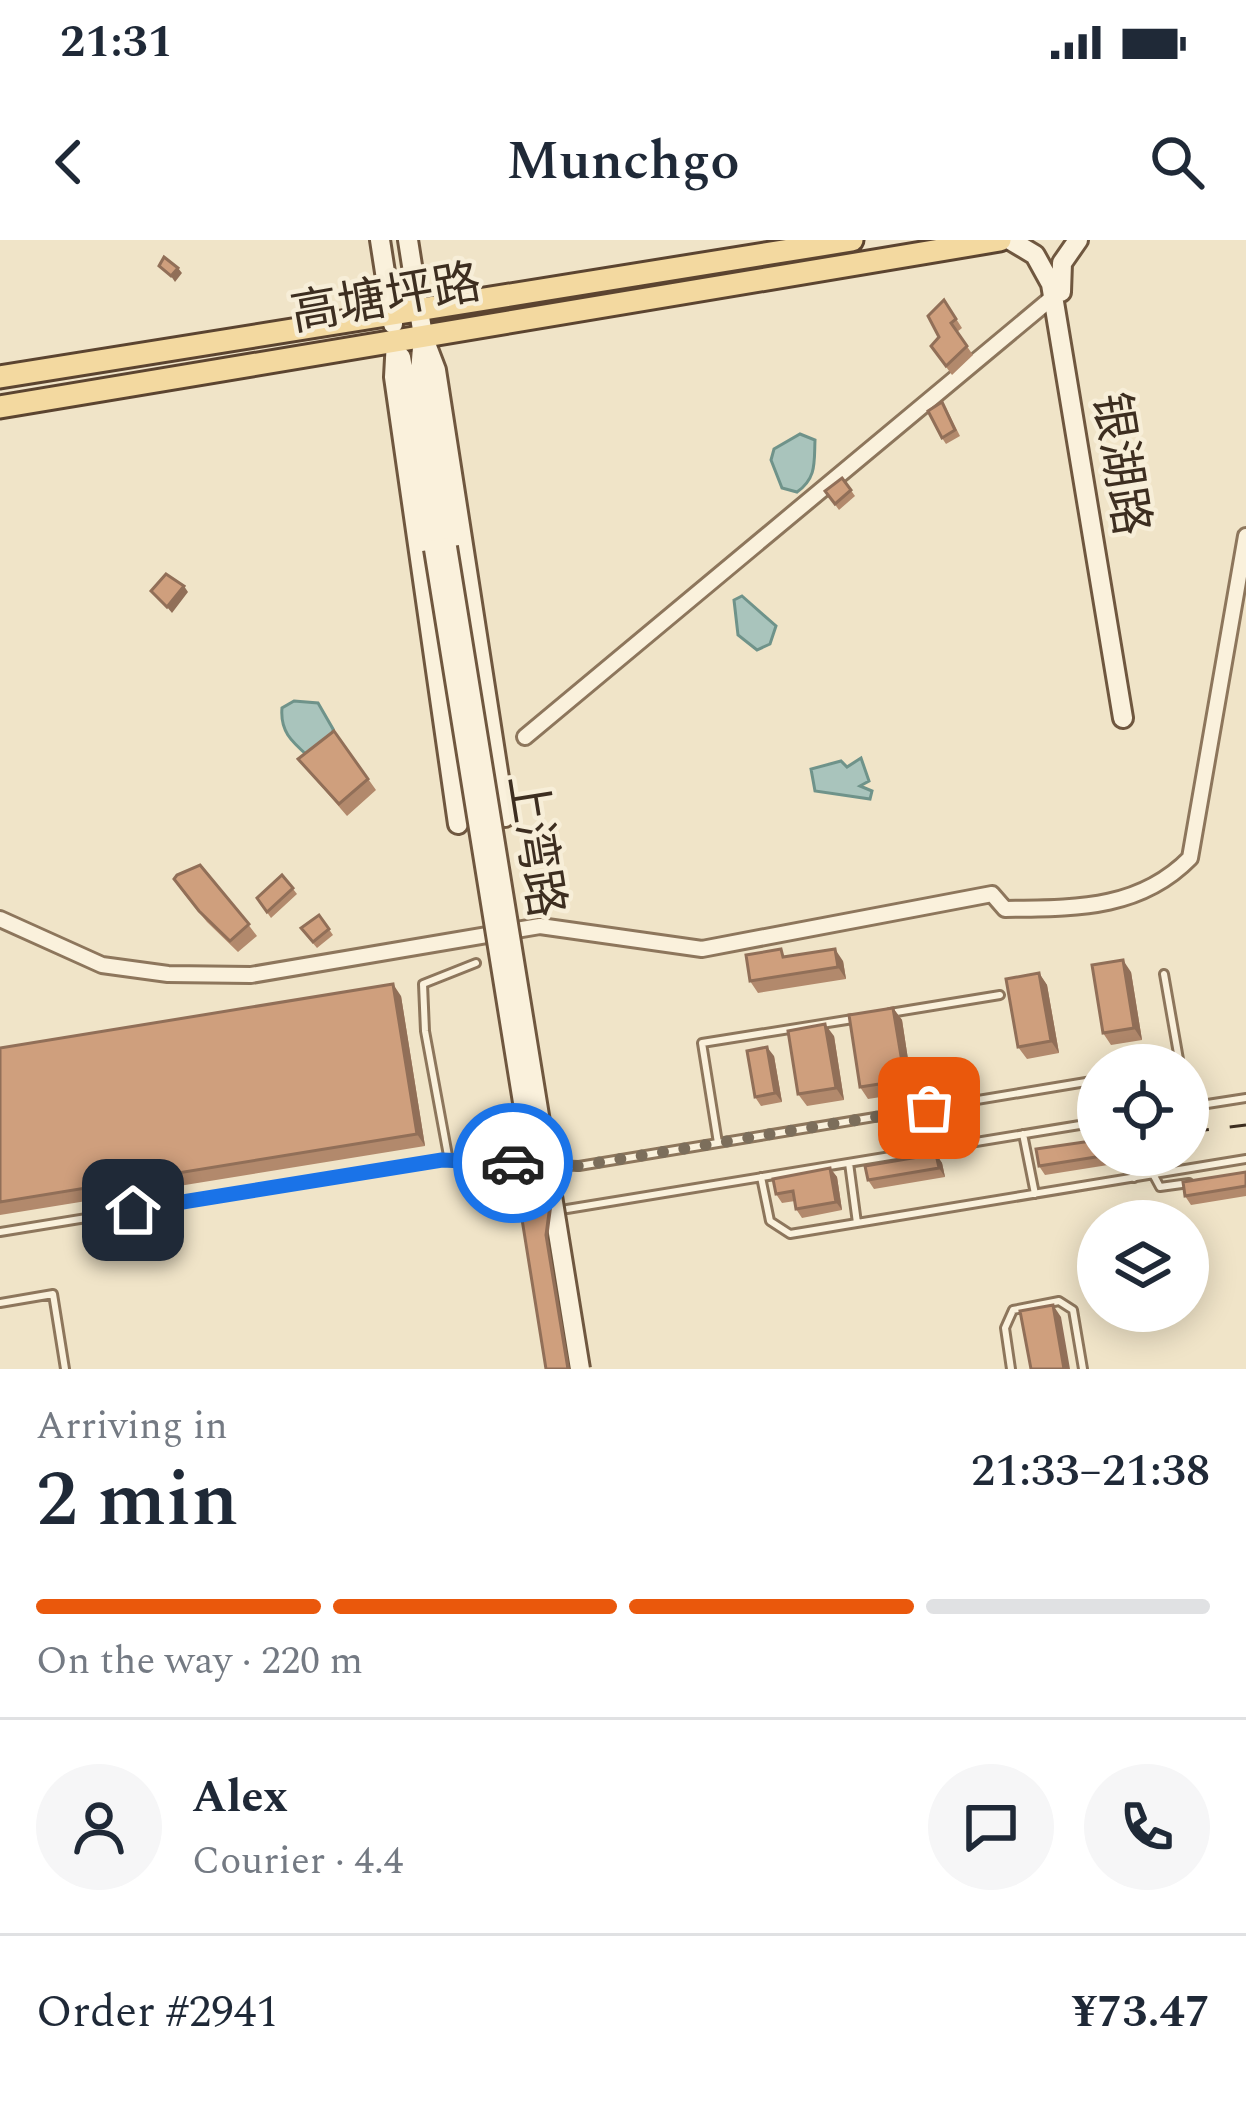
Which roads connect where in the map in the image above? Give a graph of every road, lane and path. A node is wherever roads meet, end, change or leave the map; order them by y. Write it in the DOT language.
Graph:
graph roads {
  1 [pos="380,240"];
  2 [pos="408,240"];
  3 [pos="852,240"];
  4 [pos="1000,240"];
  5 [pos="1010,240"];
  6 [pos="1078,240"];
  7 [pos="1053,297"];
  8 [pos="418,306"];
  9 [pos="391,311"];
  10 [pos="423,336"];
  11 [pos="396,340"];
  12 [pos="0,376"];
  13 [pos="0,407"];
  14 [pos="1246,536"];
  15 [pos="440,548"];
  16 [pos="525,737"];
  17 [pos="506,817"];
  18 [pos="458,824"];
  19 [pos="0,919"];
  20 [pos="476,963"];
  21 [pos="1164,974"];
  22 [pos="1000,995"];
  23 [pos="885,1014"];
  24 [pos="862,1018"];
  25 [pos="1176,1044"];
  26 [pos="1077,1083"];
  27 [pos="1246,1098"];
  28 [pos="1209,1104"];
  29 [pos="1077,1125"];
  30 [pos="1023,1134"];
  31 [pos="718,1143"];
  32 [pos="1246,1159"];
  33 [pos="448,1161"];
  34 [pos="849,1162"];
  35 [pos="1209,1165"];
  36 [pos="1144,1176"];
  37 [pos="1154,1176"];
  38 [pos="761,1177"];
  39 [pos="1134,1178"];
  40 [pos="1203,1180"];
  41 [pos="1035,1194"];
  42 [pos="567,1209"];
  43 [pos="857,1223"];
  44 [pos="0,1232"];
  45 [pos="0,1303"];
  46 [pos="65,1369"];
  47 [pos="566,1369"];
  48 [pos="580,1369"];
  49 [pos="1011,1369"];
  50 [pos="1083,1369"];
  1 -- 9 [label="main road, 上湾路"];
  2 -- 8 [label="main road, 上湾路"];
  3 -- 8 [label="main road, 高塘坪路"];
  4 -- 10 [label="main road, 高塘坪路"];
  5 -- 7 [label="main road, 银湖路"];
  6 -- 7 [label="main road, 银湖路"];
  7 -- 16 [label="street"];
  8 -- 9 [label="main road, 高塘坪路"];
  8 -- 10 [label="main road, 上湾路"];
  9 -- 11 [label="main road, 上湾路"];
  9 -- 12 [label="main road, 高塘坪路"];
  10 -- 11 [label="main road, 高塘坪路"];
  10 -- 15 [label="main road, 上湾路"];
  10 -- 17 [label="main road, 上湾路"];
  11 -- 13 [label="main road, 高塘坪路"];
  11 -- 15 [label="main road, 上湾路"];
  11 -- 18 [label="main road, 上湾路"];
  14 -- 19 [label="street"];
  15 -- 47 [label="main road, 上湾路, bridge"];
  15 -- 48 [label="main road, 上湾路, bridge"];
  17 -- 18 [label="lane"];
  20 -- 33 [label="lane"];
  21 -- 25 [label="lane"];
  22 -- 23 [label="lane"];
  24 -- 31 [label="lane"];
  26 -- 31 [label="lane"];
  27 -- 28 [label="lane"];
  29 -- 30 [label="lane"];
  30 -- 34 [label="lane"];
  30 -- 41 [label="lane"];
  31 -- 33 [label="lane"];
  32 -- 35 [label="lane"];
  33 -- 44 [label="lane"];
  34 -- 38 [label="lane"];
  34 -- 43 [label="lane"];
  36 -- 39 [label="lane"];
  37 -- 40 [label="lane"];
  38 -- 42 [label="lane"];
  38 -- 43 [label="lane"];
  39 -- 41 [label="lane"];
  41 -- 43 [label="lane"];
  45 -- 46 [label="lane"];
  49 -- 50 [label="lane"];
}
